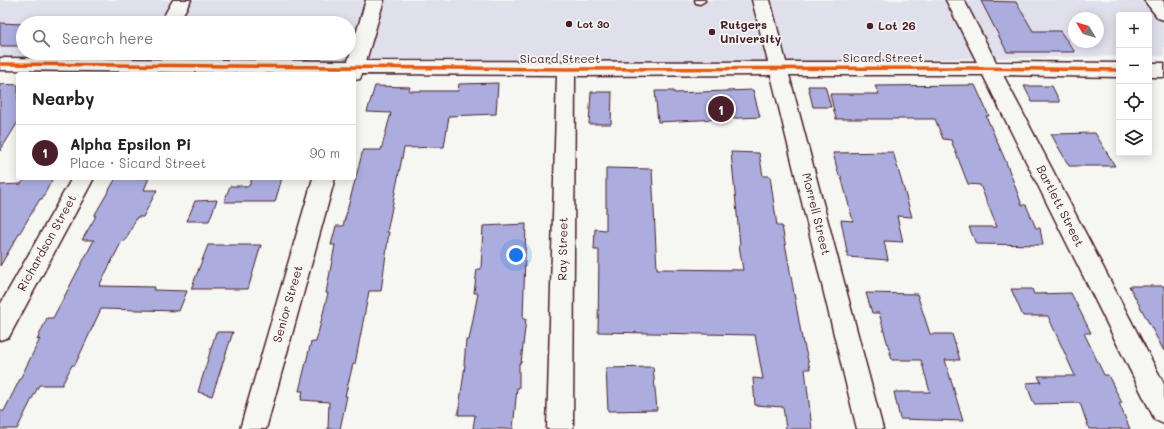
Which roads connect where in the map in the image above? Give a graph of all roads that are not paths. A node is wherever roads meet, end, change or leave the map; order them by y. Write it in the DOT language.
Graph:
graph roads {
  1 [pos="182,0"];
  2 [pos="375,0"];
  3 [pos="761,0"];
  4 [pos="955,0"];
  5 [pos="1153,0"];
  6 [pos="1164,14"];
  7 [pos="173,16"];
  8 [pos="0,64"];
  9 [pos="146,64"];
  10 [pos="990,68"];
  11 [pos="566,69"];
  12 [pos="778,69"];
  13 [pos="1116,70"];
  14 [pos="1152,70"];
  15 [pos="1164,70"];
  16 [pos="354,71"];
  17 [pos="82,180"];
  18 [pos="323,180"];
  19 [pos="0,329"];
  20 [pos="1164,411"];
  21 [pos="253,429"];
  22 [pos="560,429"];
  23 [pos="870,429"];
  1 -- 7 [label="street"];
  2 -- 16 [label="street"];
  3 -- 12 [label="street, Morrell Street"];
  4 -- 10 [label="street, Bartlett Street"];
  5 -- 6 [label="street"];
  8 -- 9 [label="street, Sicard Street"];
  9 -- 16 [label="street, Sicard Street"];
  10 -- 12 [label="street, Sicard Street"];
  10 -- 13 [label="street, Sicard Street"];
  10 -- 20 [label="street, Bartlett Street"];
  11 -- 12 [label="street, Sicard Street"];
  11 -- 16 [label="street, Sicard Street"];
  11 -- 22 [label="street, Ray Street"];
  12 -- 23 [label="street, Morrell Street"];
  14 -- 15 [label="street"];
  17 -- 19 [label="street, Richardson Street"];
  18 -- 21 [label="street, Senior Street"];
}
